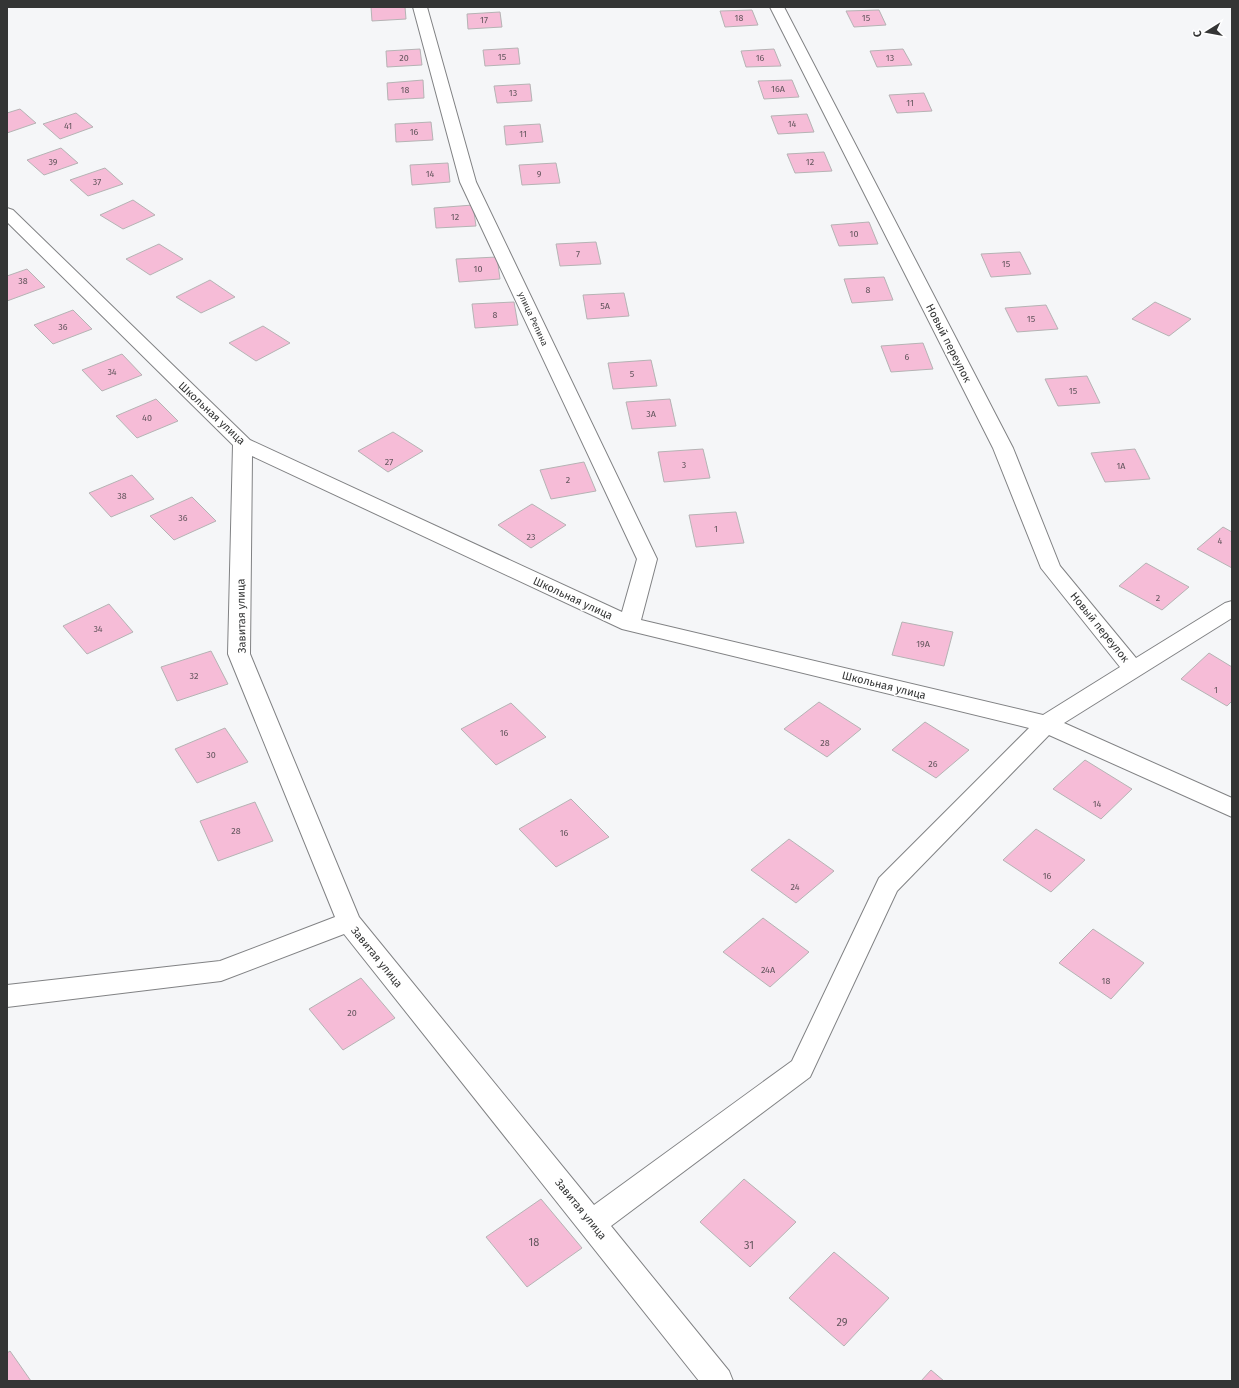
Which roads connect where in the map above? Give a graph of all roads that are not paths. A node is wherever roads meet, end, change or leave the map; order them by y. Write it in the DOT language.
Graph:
graph roads {
  1 [pos="420,7"];
  2 [pos="777,7"];
  3 [pos="7,213"];
  4 [pos="243,444"];
  5 [pos="1232,608"];
  6 [pos="630,624"];
  7 [pos="1134,668"];
  8 [pos="1046,724"];
  9 [pos="1232,808"];
  10 [pos="349,922"];
  11 [pos="7,996"];
  12 [pos="592,1223"];
  13 [pos="718,1381"];
  1 -- 6 [label="street, улица Репина"];
  2 -- 7 [label="street, Новый переулок"];
  3 -- 4 [label="street, Школьная улица"];
  4 -- 6 [label="street, Школьная улица"];
  4 -- 10 [label="street, Завитая улица"];
  5 -- 7 [label="street"];
  6 -- 8 [label="street, Школьная улица"];
  7 -- 8 [label="street"];
  8 -- 9 [label="street, Школьная улица"];
  8 -- 12 [label="street"];
  10 -- 11 [label="street"];
  10 -- 12 [label="street, Завитая улица"];
  12 -- 13 [label="street, Завитая улица"];
}
